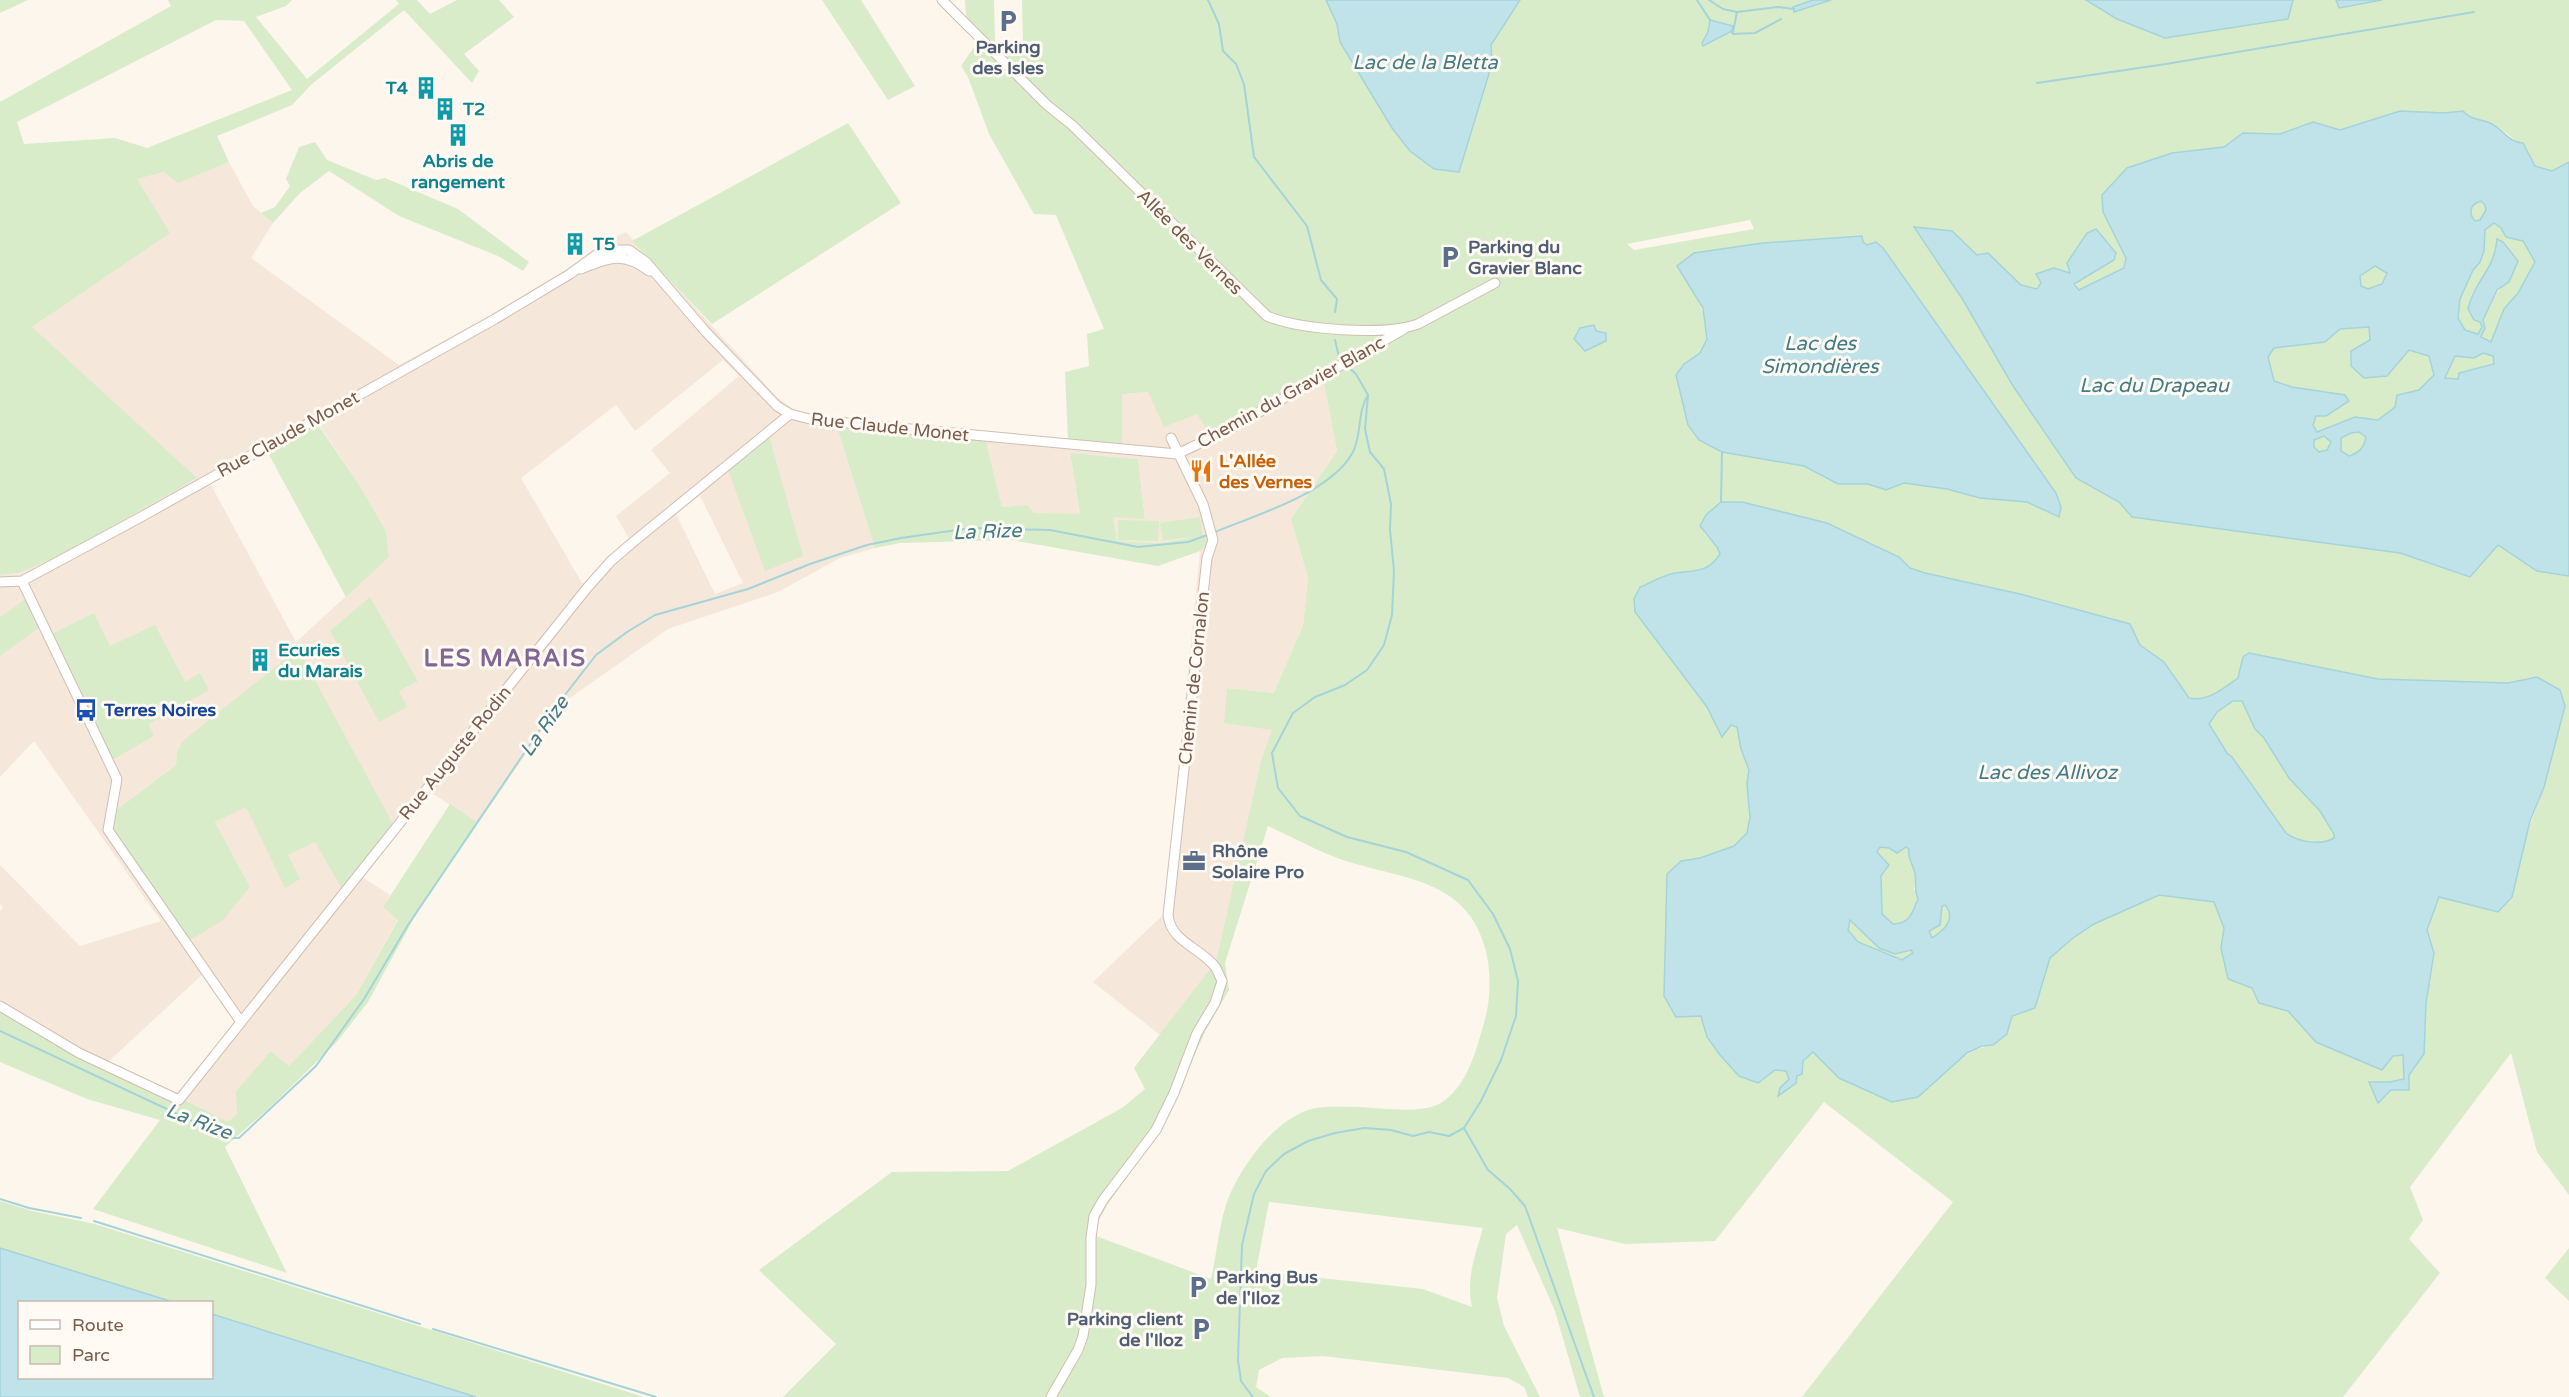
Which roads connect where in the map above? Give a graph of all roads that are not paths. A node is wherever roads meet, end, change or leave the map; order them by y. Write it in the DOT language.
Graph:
graph roads {
  1 [pos="942,0"];
  2 [pos="1495,283"];
  3 [pos="1404,329"];
  4 [pos="790,414"];
  5 [pos="1172,438"];
  6 [pos="1177,454"];
  7 [pos="22,580"];
  8 [pos="0,582"];
  9 [pos="0,1006"];
  10 [pos="240,1022"];
  11 [pos="1051,1397"];
  1 -- 3 [label="street, Allée des Vernes"];
  2 -- 3 [label="street, Allée des Vernes"];
  3 -- 6 [label="street, Chemin du Gravier Blanc"];
  4 -- 6 [label="street, Rue Claude Monet"];
  4 -- 7 [label="street, Rue Claude Monet"];
  4 -- 10 [label="street, Rue Auguste Rodin"];
  5 -- 6 [label="street, Chemin de Cornalon"];
  6 -- 11 [label="street, Chemin de Cornalon"];
  7 -- 8 [label="street, Rue Claude Monet"];
  7 -- 10 [label="street"];
  9 -- 10 [label="street, Rue Auguste Rodin"];
}
